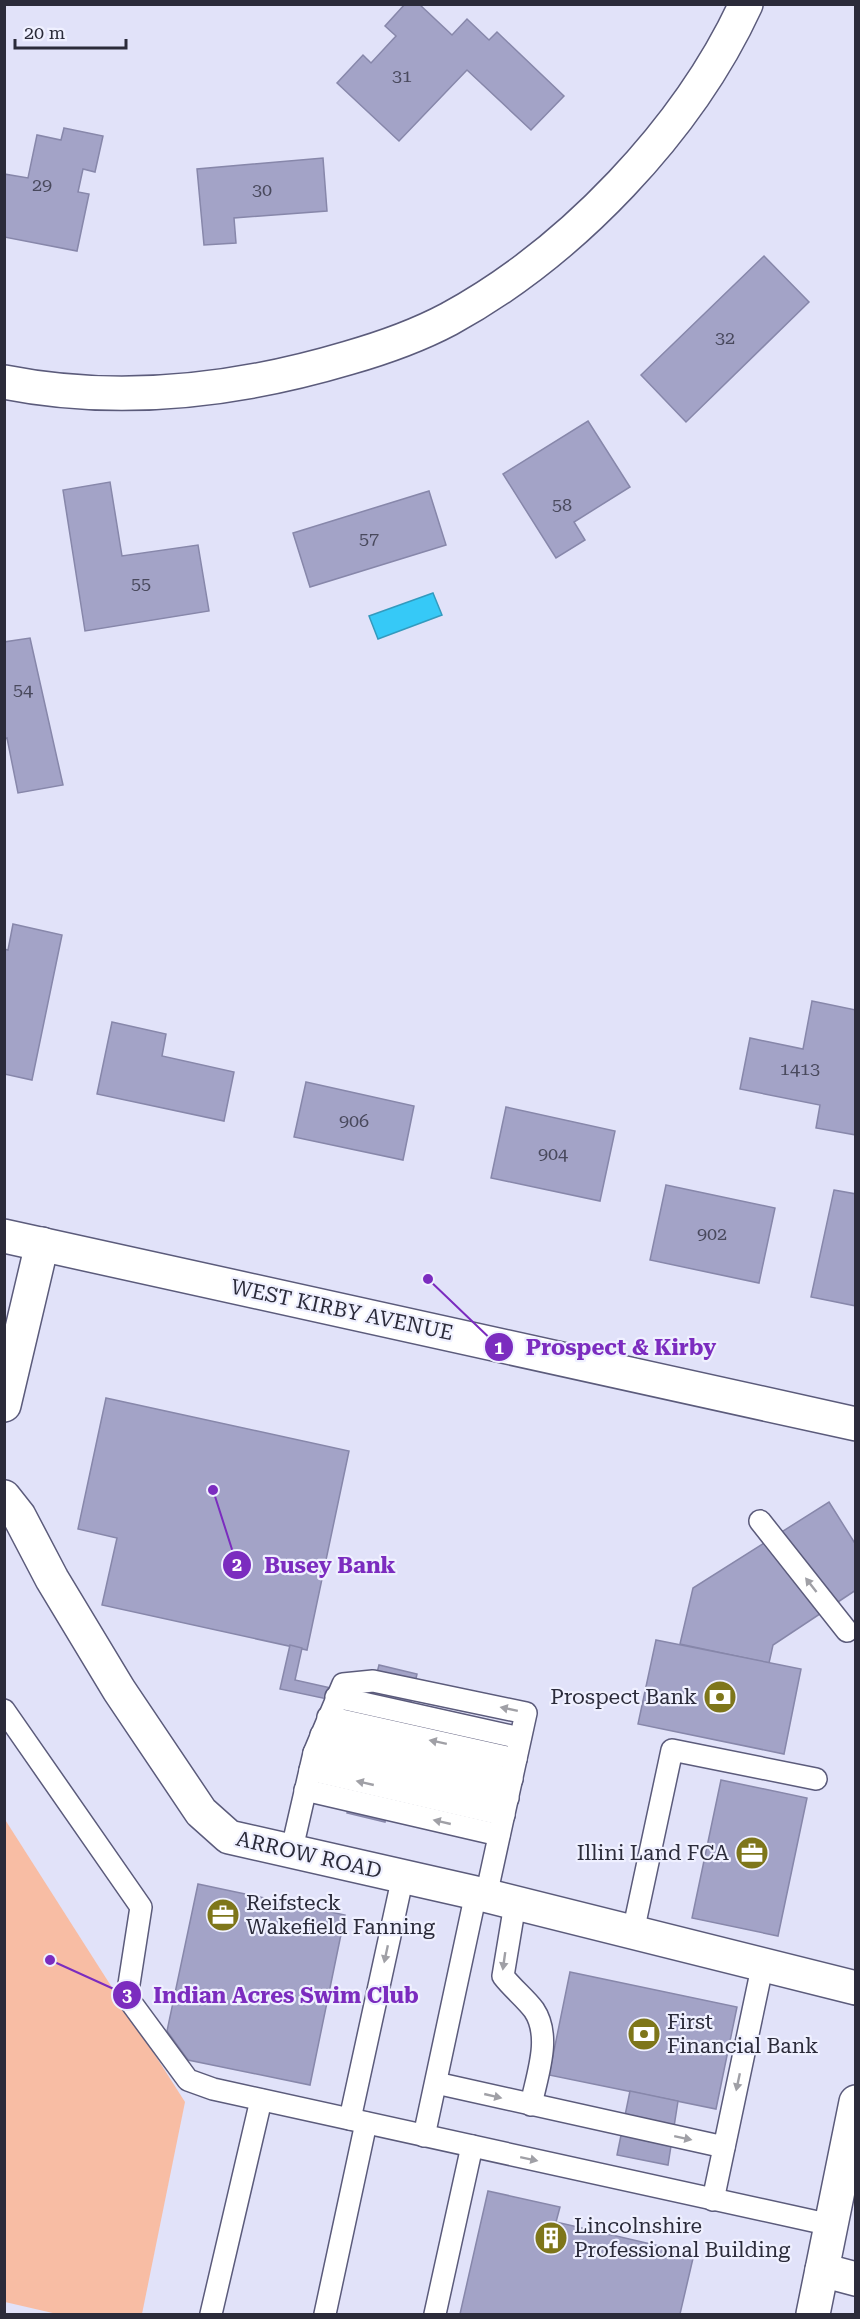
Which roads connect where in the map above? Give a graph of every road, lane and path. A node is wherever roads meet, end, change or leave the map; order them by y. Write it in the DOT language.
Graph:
graph roads {
  1 [pos="746,4"];
  2 [pos="4,381"];
  3 [pos="4,1236"];
  4 [pos="42,1244"];
  5 [pos="4,1405"];
  6 [pos="855,1424"];
  7 [pos="4,1497"];
  8 [pos="760,1521"];
  9 [pos="847,1632"];
  10 [pos="4,1710"];
  11 [pos="316,1753"];
  12 [pos="816,1779"];
  13 [pos="510,1787"];
  14 [pos="291,1853"];
  15 [pos="403,1876"];
  16 [pos="492,1898"];
  17 [pos="633,1932"];
  18 [pos="763,1963"];
  19 [pos="855,1988"];
  20 [pos="435,2084"];
  21 [pos="261,2100"];
  22 [pos="855,2102"];
  23 [pos="531,2105"];
  24 [pos="358,2121"];
  25 [pos="424,2136"];
  26 [pos="472,2146"];
  27 [pos="724,2147"];
  28 [pos="713,2199"];
  29 [pos="831,2225"];
  30 [pos="822,2270"];
  31 [pos="855,2279"];
  32 [pos="211,2314"];
  33 [pos="325,2314"];
  34 [pos="435,2314"];
  35 [pos="813,2314"];
  1 -- 2 [label="street"];
  3 -- 4 [label="street, WEST KIRBY AVENUE"];
  4 -- 5 [label="street"];
  4 -- 6 [label="street, WEST KIRBY AVENUE"];
  7 -- 14 [label="street, ARROW ROAD"];
  9 -- 8 [label="lane, one-way"];
  10 -- 21 [label="lane"];
  13 -- 11 [label="lane, one-way"];
  13 -- 11 [label="lane, one-way"];
  13 -- 11 [label="lane, one-way"];
  13 -- 11 [label="lane, one-way"];
  11 -- 14 [label="lane"];
  12 -- 17 [label="lane"];
  13 -- 16 [label="lane"];
  14 -- 15 [label="street, ARROW ROAD"];
  15 -- 16 [label="street, ARROW ROAD"];
  15 -- 24 [label="lane, one-way"];
  16 -- 17 [label="street, ARROW ROAD"];
  16 -- 20 [label="lane"];
  16 -- 23 [label="lane, one-way"];
  17 -- 18 [label="street, ARROW ROAD"];
  18 -- 19 [label="street, ARROW ROAD"];
  18 -- 27 [label="lane, one-way"];
  20 -- 23 [label="lane, one-way"];
  20 -- 25 [label="lane"];
  21 -- 24 [label="lane"];
  21 -- 32 [label="lane"];
  22 -- 29 [label="street"];
  23 -- 27 [label="lane, one-way"];
  24 -- 25 [label="lane"];
  24 -- 33 [label="lane"];
  25 -- 26 [label="lane"];
  26 -- 28 [label="lane, one-way"];
  26 -- 34 [label="lane"];
  27 -- 28 [label="lane"];
  28 -- 29 [label="lane"];
  29 -- 30 [label="street"];
  30 -- 31 [label="street"];
  30 -- 35 [label="street"];
}
